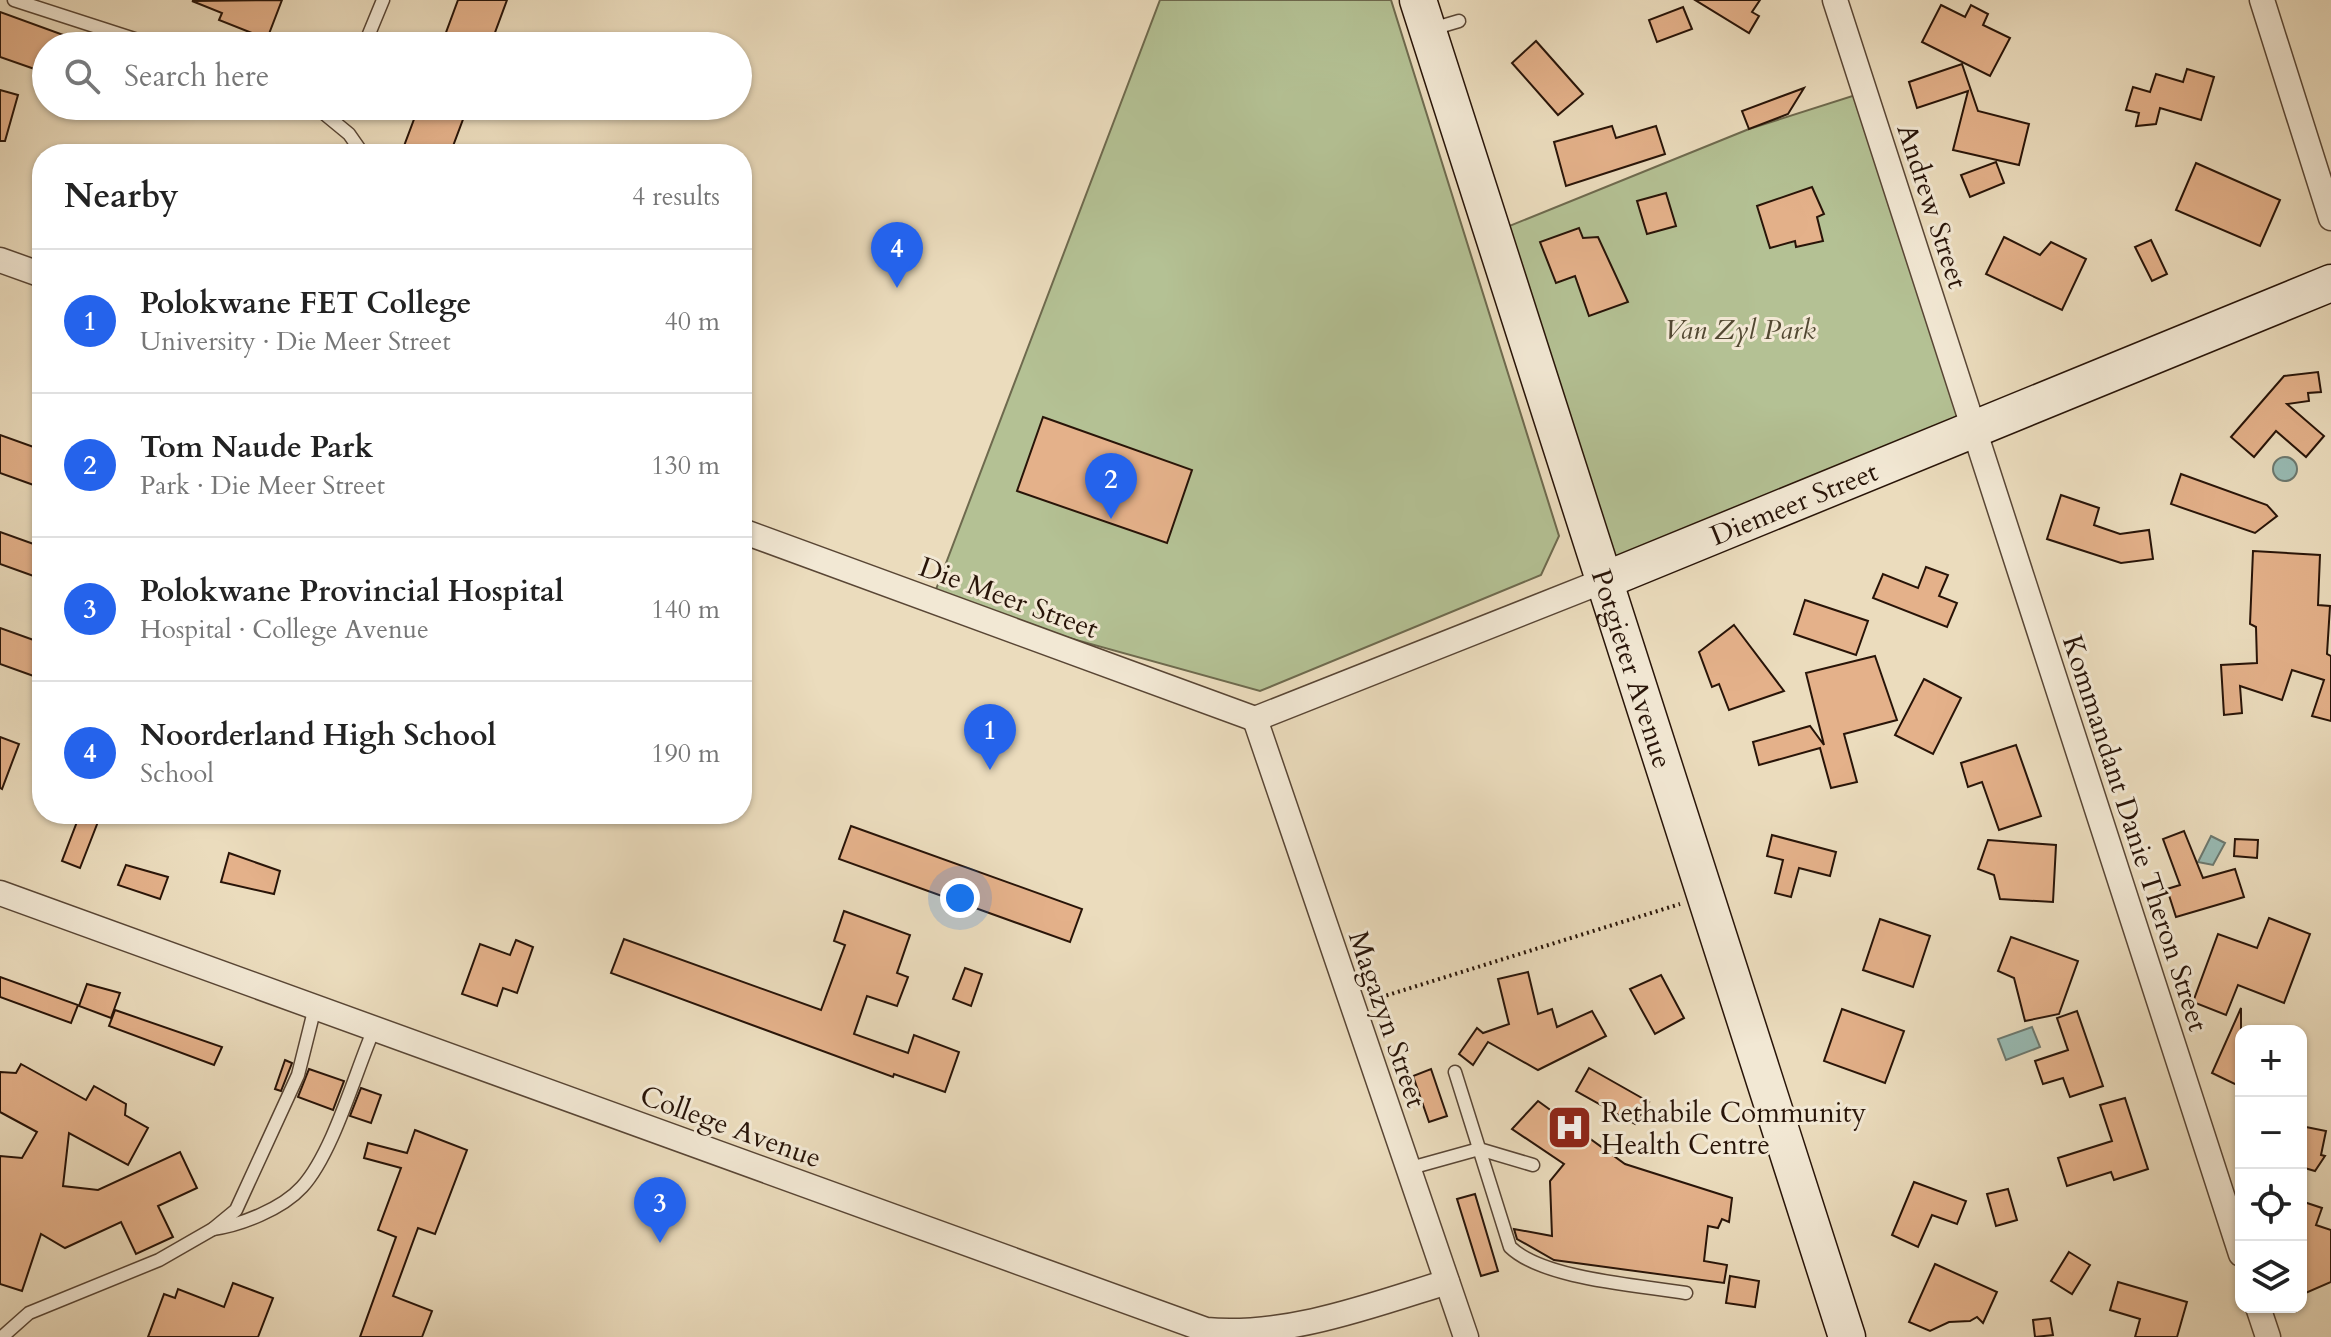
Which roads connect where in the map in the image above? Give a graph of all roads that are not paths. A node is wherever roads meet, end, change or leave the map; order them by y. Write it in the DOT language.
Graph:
graph roads {
  1 [pos="14,0"];
  2 [pos="383,0"];
  3 [pos="1835,0"];
  4 [pos="2262,0"];
  5 [pos="1435,17"];
  6 [pos="113,32"];
  7 [pos="370,32"];
  8 [pos="334,120"];
  9 [pos="354,144"];
  10 [pos="2331,218"];
  11 [pos="0,260"];
  12 [pos="32,271"];
  13 [pos="2331,283"];
  14 [pos="1973,431"];
  15 [pos="752,535"];
  16 [pos="1603,581"];
  17 [pos="1255,719"];
  18 [pos="0,893"];
  19 [pos="315,1007"];
  20 [pos="374,1029"];
  21 [pos="1455,1072"];
  22 [pos="1479,1149"];
  23 [pos="1533,1165"];
  24 [pos="1407,1169"];
  25 [pos="213,1229"];
  26 [pos="2237,1241"];
  27 [pos="1447,1282"];
  28 [pos="1686,1293"];
  29 [pos="2260,1313"];
  30 [pos="2,1337"];
  31 [pos="1466,1337"];
  32 [pos="1847,1337"];
  33 [pos="2268,1337"];
  1 -- 6 [label="lane"];
  2 -- 7 [label="lane"];
  3 -- 14 [label="street, Andrew Street"];
  4 -- 10 [label="street"];
  5 -- 16 [label="street, Potgieter Avenue"];
  8 -- 9 [label="lane"];
  11 -- 12 [label="street"];
  13 -- 14 [label="street, Diemeer Street"];
  14 -- 16 [label="street, Diemeer Street"];
  14 -- 26 [label="street, Kommandant Danie Theron Street"];
  15 -- 17 [label="street, Die Meer Street"];
  16 -- 17 [label="street, Diemeer Street"];
  16 -- 32 [label="street, Potgieter Avenue"];
  17 -- 24 [label="street, Magazyn Street"];
  18 -- 19 [label="street, College Avenue"];
  19 -- 20 [label="street, College Avenue"];
  19 -- 25 [label="lane"];
  20 -- 25 [label="lane"];
  20 -- 27 [label="street, College Avenue"];
  21 -- 22 [label="lane"];
  22 -- 23 [label="lane"];
  22 -- 24 [label="lane"];
  22 -- 28 [label="lane"];
  24 -- 27 [label="street, Magazyn Street"];
  25 -- 30 [label="lane"];
  27 -- 31 [label="street, Magazyn Street"];
  29 -- 33 [label="street"];
}
